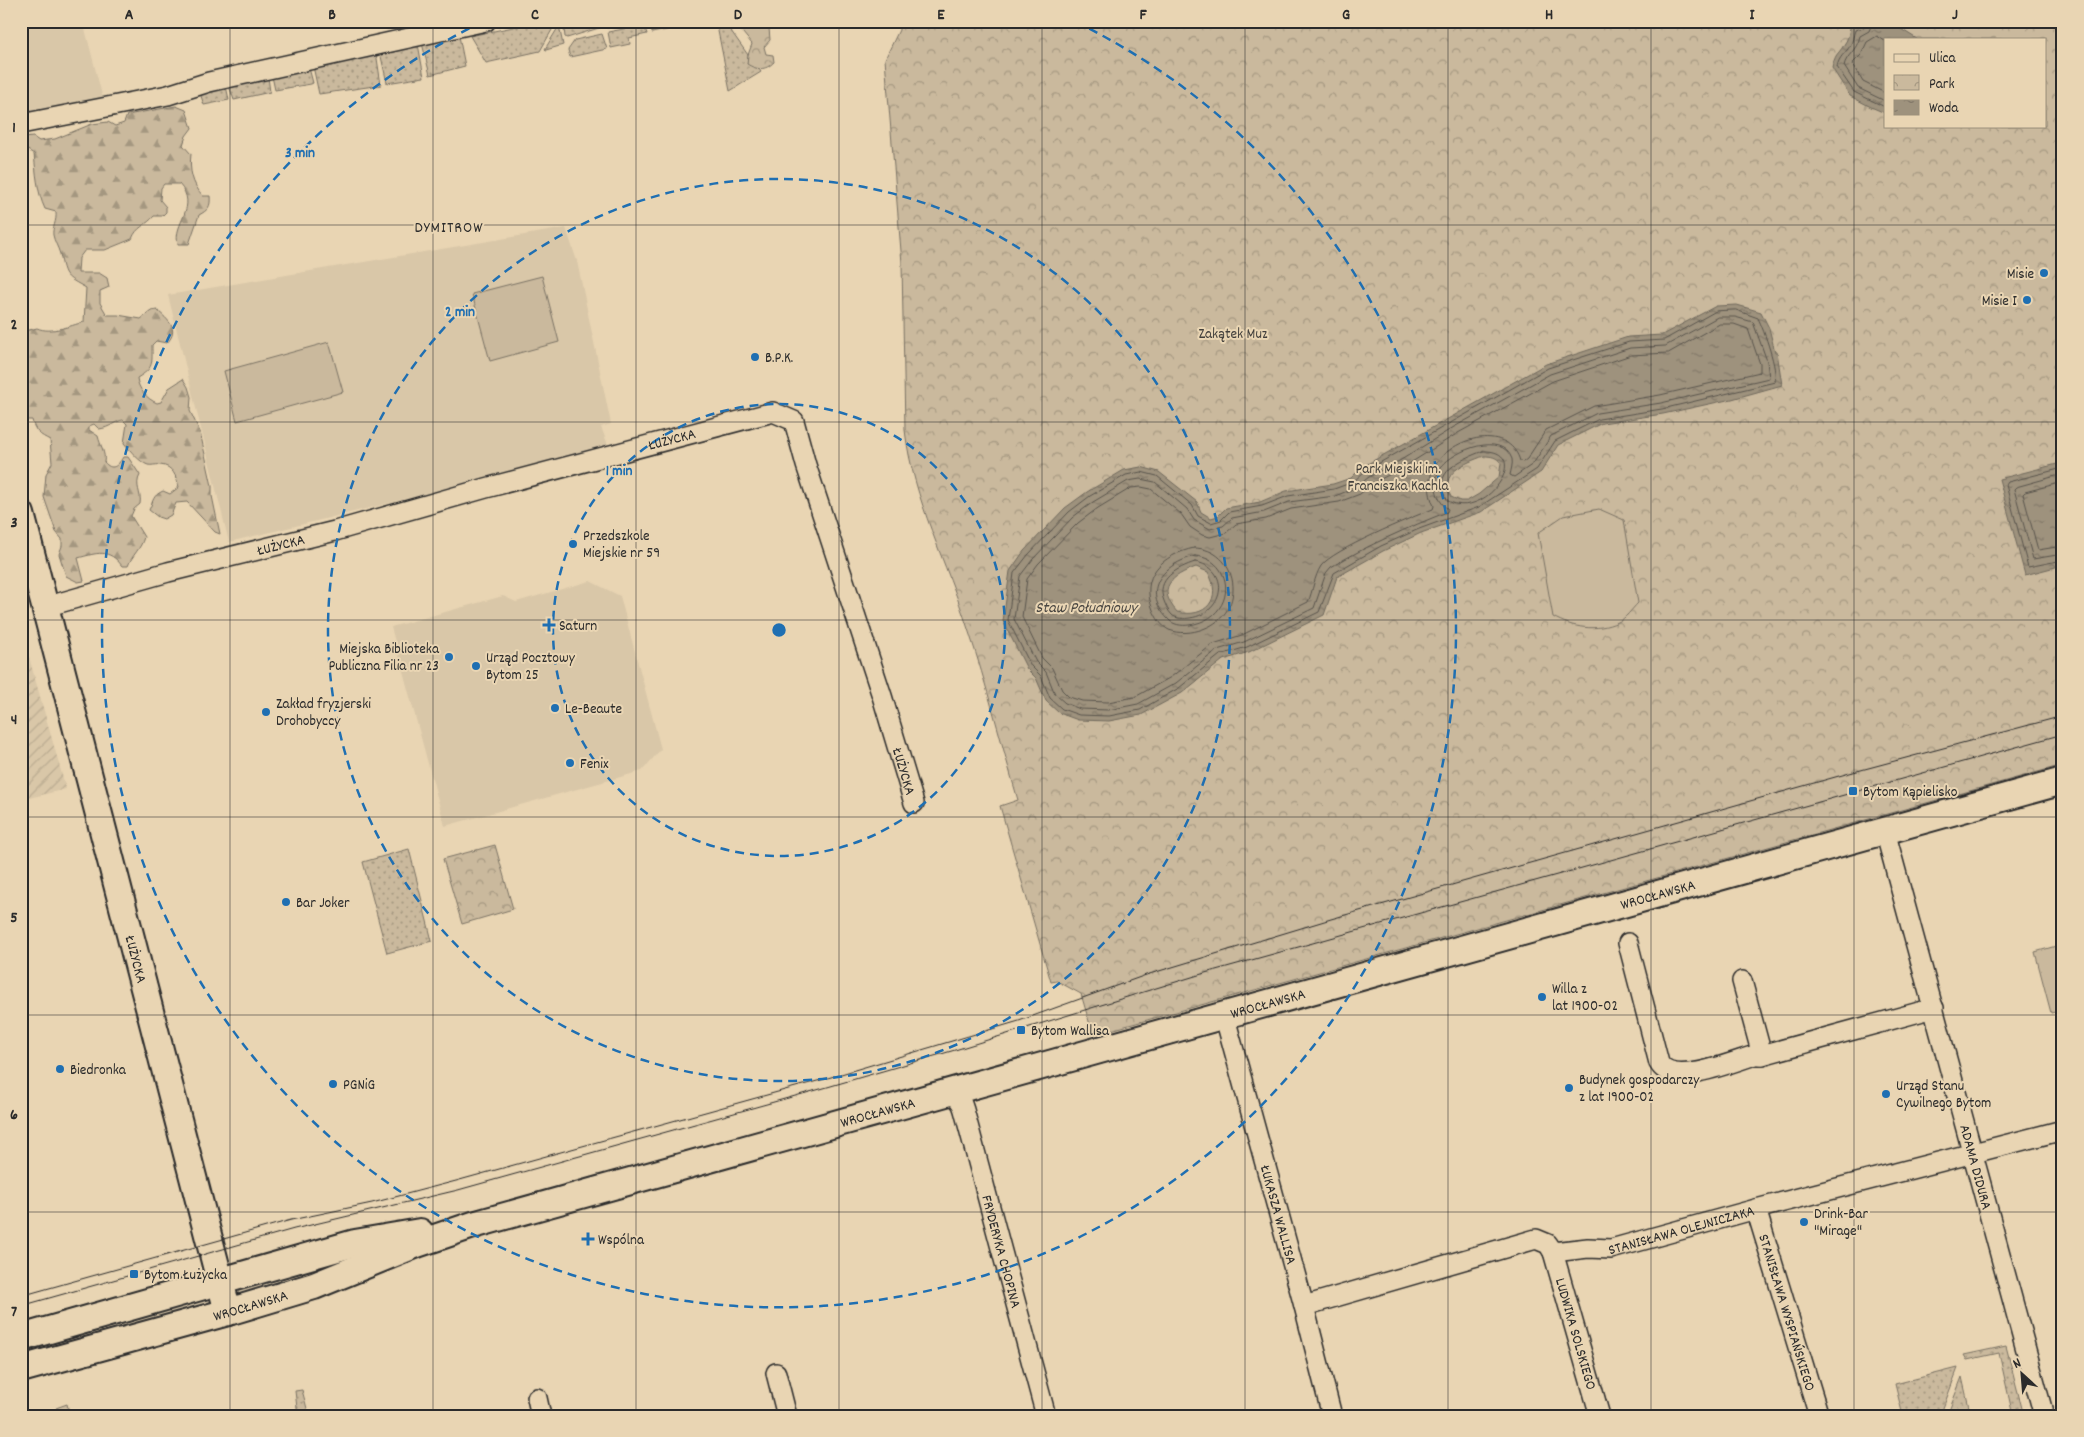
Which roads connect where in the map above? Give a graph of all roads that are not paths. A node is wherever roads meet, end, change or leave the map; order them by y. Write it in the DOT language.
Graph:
graph roads {
  1 [pos="486,21"];
  2 [pos="434,27"];
  3 [pos="21,124"];
  4 [pos="21,514"];
  5 [pos="45,606"];
  6 [pos="2063,781"];
  7 [pos="914,803"];
  8 [pos="1885,831"];
  9 [pos="1628,943"];
  10 [pos="1742,981"];
  11 [pos="1934,1008"];
  12 [pos="1224,1014"];
  13 [pos="1762,1055"];
  14 [pos="952,1090"];
  15 [pos="2063,1130"];
  16 [pos="1972,1152"];
  17 [pos="1756,1209"];
  18 [pos="473,1225"];
  19 [pos="1553,1252"];
  20 [pos="221,1282"];
  21 [pos="1304,1306"];
  22 [pos="228,1312"];
  23 [pos="21,1338"];
  24 [pos="21,1369"];
  25 [pos="776,1373"];
  26 [pos="787,1416"];
  27 [pos="1046,1416"];
  28 [pos="1332,1416"];
  29 [pos="1600,1416"];
  30 [pos="1819,1416"];
  31 [pos="2044,1416"];
  1 -- 2 [label="street"];
  2 -- 3 [label="street"];
  4 -- 5 [label="main road, ŁUŻYCKA"];
  5 -- 7 [label="street, ŁUŻYCKA"];
  5 -- 20 [label="main road, ŁUŻYCKA"];
  6 -- 8 [label="main road, WROCŁAWSKA"];
  8 -- 11 [label="street, ADAMA DIDURA"];
  8 -- 12 [label="main road, WROCŁAWSKA"];
  9 -- 13 [label="street"];
  10 -- 13 [label="street"];
  11 -- 13 [label="street"];
  11 -- 16 [label="street, ADAMA DIDURA"];
  12 -- 14 [label="main road, WROCŁAWSKA"];
  12 -- 21 [label="street, ŁUKASZA WALLISA"];
  14 -- 18 [label="main road, WROCŁAWSKA"];
  14 -- 27 [label="street, FRYDERYKA CHOPINA"];
  15 -- 16 [label="street, STANISŁAWA OLEJNICZAKA"];
  16 -- 17 [label="street, STANISŁAWA OLEJNICZAKA"];
  16 -- 31 [label="street, ADAMA DIDURA"];
  17 -- 19 [label="street, STANISŁAWA OLEJNICZAKA"];
  17 -- 30 [label="street, STANISŁAWA WYSPIAŃSKIEGO"];
  18 -- 20 [label="main road, WROCŁAWSKA"];
  18 -- 22 [label="main road, WROCŁAWSKA"];
  19 -- 21 [label="street"];
  19 -- 29 [label="street, LUDWIKA SOLSKIEGO"];
  20 -- 22 [label="main road, ŁUŻYCKA"];
  20 -- 23 [label="main road, WROCŁAWSKA"];
  21 -- 28 [label="street, ŁUKASZA WALLISA"];
  22 -- 24 [label="main road, WROCŁAWSKA"];
  25 -- 26 [label="street"];
}
